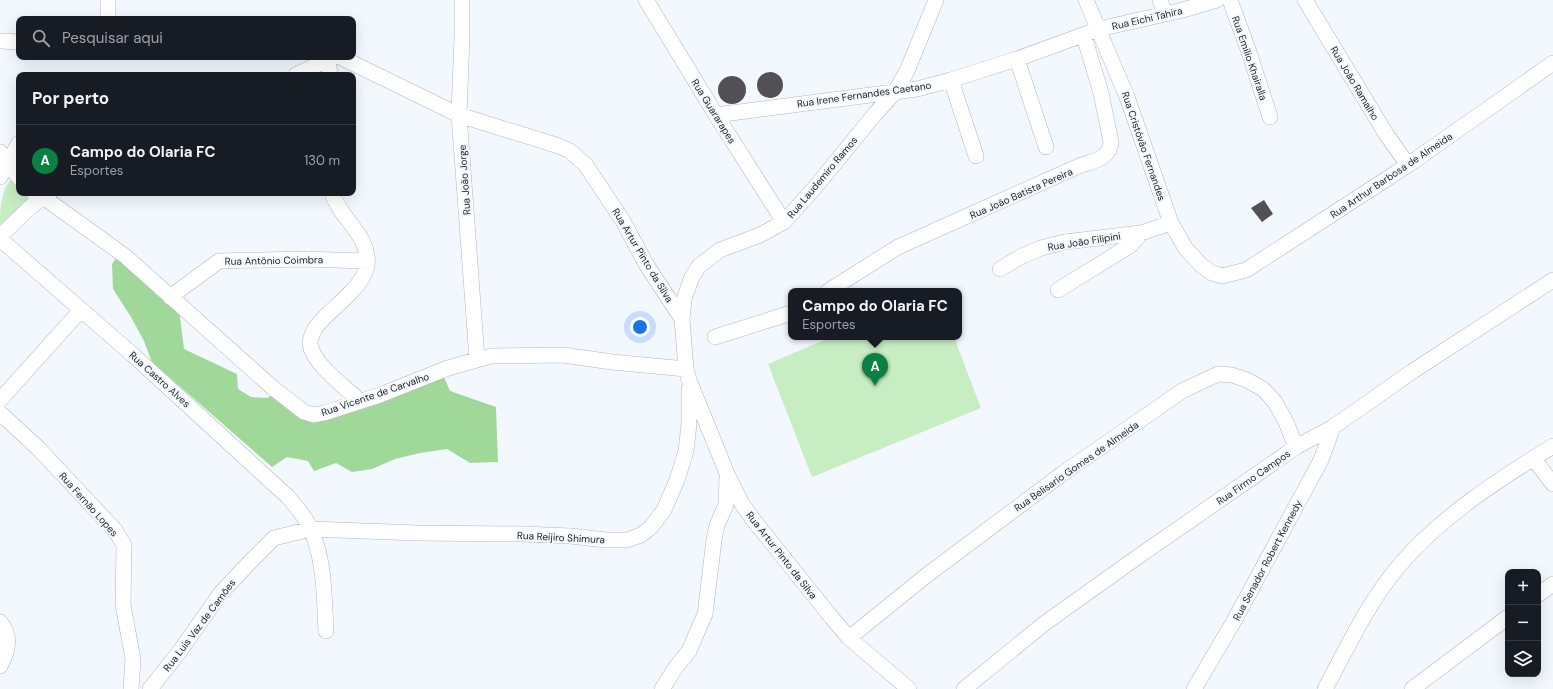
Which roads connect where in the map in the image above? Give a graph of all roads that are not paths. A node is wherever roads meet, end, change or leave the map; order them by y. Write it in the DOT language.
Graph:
graph roads {
  1 [pos="108,0"];
  2 [pos="462,0"];
  3 [pos="646,0"];
  4 [pos="936,0"];
  5 [pos="1086,0"];
  6 [pos="1217,0"];
  7 [pos="1230,0"];
  8 [pos="1305,0"];
  9 [pos="1162,7"];
  10 [pos="108,16"];
  11 [pos="1099,30"];
  12 [pos="1084,36"];
  13 [pos="0,41"];
  14 [pos="16,42"];
  15 [pos="1017,59"];
  16 [pos="330,60"];
  17 [pos="334,60"];
  18 [pos="338,60"];
  19 [pos="1553,63"];
  20 [pos="303,72"];
  21 [pos="331,72"];
  22 [pos="951,80"];
  23 [pos="895,92"];
  24 [pos="459,115"];
  25 [pos="716,115"];
  26 [pos="1270,117"];
  27 [pos="16,146"];
  28 [pos="1046,147"];
  29 [pos="976,156"];
  30 [pos="4,157"];
  31 [pos="1408,165"];
  32 [pos="16,174"];
  33 [pos="0,177"];
  34 [pos="41,196"];
  35 [pos="46,196"];
  36 [pos="333,196"];
  37 [pos="784,222"];
  38 [pos="1171,223"];
  39 [pos="1141,233"];
  40 [pos="0,238"];
  41 [pos="367,261"];
  42 [pos="1000,269"];
  43 [pos="1222,276"];
  44 [pos="1553,280"];
  45 [pos="833,288"];
  46 [pos="1058,290"];
  47 [pos="170,297"];
  48 [pos="82,310"];
  49 [pos="788,314"];
  50 [pos="682,319"];
  51 [pos="714,337"];
  52 [pos="477,359"];
  53 [pos="687,374"];
  54 [pos="0,400"];
  55 [pos="360,401"];
  56 [pos="0,413"];
  57 [pos="1333,427"];
  58 [pos="1553,446"];
  59 [pos="1296,447"];
  60 [pos="1533,458"];
  61 [pos="728,476"];
  62 [pos="1553,484"];
  63 [pos="311,529"];
  64 [pos="1553,584"];
  65 [pos="1541,593"];
  66 [pos="1505,619"];
  67 [pos="0,622"];
  68 [pos="326,631"];
  69 [pos="849,638"];
  70 [pos="0,666"];
  71 [pos="131,689"];
  72 [pos="150,689"];
  73 [pos="662,689"];
  74 [pos="909,689"];
  75 [pos="964,689"];
  76 [pos="1194,689"];
  77 [pos="1325,689"];
  78 [pos="1412,689"];
  1 -- 10 [label="street"];
  2 -- 24 [label="street, Rua João Jorge"];
  3 -- 25 [label="street, Rua Guararapes"];
  4 -- 23 [label="street, Rua Laudemiro Ramos"];
  5 -- 11 [label="street, Rua Cristóvão Fernandes"];
  6 -- 9 [label="street, Rua Eichi Tahira"];
  7 -- 26 [label="street, Rua Emilio Khairalla"];
  8 -- 31 [label="street, Rua João Ramalho"];
  9 -- 11 [label="street, Rua Eichi Tahira"];
  11 -- 12 [label="street, Rua Irene Fernandes Caetano"];
  11 -- 38 [label="street, Rua Cristóvão Fernandes"];
  12 -- 15 [label="street, Rua Irene Fernandes Caetano"];
  12 -- 45 [label="street, Rua João Batista Pereira"];
  13 -- 14 [label="street"];
  15 -- 22 [label="street, Rua Irene Fernandes Caetano"];
  15 -- 28 [label="street"];
  16 -- 20 [label="street"];
  17 -- 21 [label="street"];
  18 -- 24 [label="street, Rua Artur Pinto da Silva"];
  19 -- 31 [label="street, Rua Arthur Barbosa de Almeida"];
  22 -- 23 [label="street, Rua Irene Fernandes Caetano"];
  22 -- 29 [label="street"];
  23 -- 25 [label="street, Rua Irene Fernandes Caetano"];
  23 -- 37 [label="street, Rua Laudemiro Ramos"];
  24 -- 50 [label="street, Rua Artur Pinto da Silva"];
  24 -- 52 [label="street, Rua João Jorge"];
  25 -- 37 [label="street, Rua Guararapes"];
  27 -- 30 [label="street"];
  30 -- 32 [label="street"];
  30 -- 33 [label="street"];
  31 -- 43 [label="street, Rua Arthur Barbosa de Almeida"];
  34 -- 40 [label="street"];
  35 -- 47 [label="street, Rua Vicente de Carvalho"];
  36 -- 41 [label="street"];
  37 -- 50 [label="street, Rua Laudemiro Ramos"];
  38 -- 39 [label="street, Rua João Filipini"];
  38 -- 43 [label="street, Rua Cristóvão Fernandes"];
  39 -- 42 [label="street, Rua João Filipini"];
  39 -- 46 [label="street"];
  40 -- 48 [label="street, Rua Castro Alves"];
  41 -- 47 [label="street, Rua Antônio Coimbra"];
  41 -- 55 [label="street"];
  44 -- 57 [label="street, Rua Firmo Campos"];
  47 -- 55 [label="street, Rua Vicente de Carvalho"];
  48 -- 54 [label="street"];
  48 -- 63 [label="street, Rua Castro Alves"];
  49 -- 51 [label="street"];
  50 -- 53 [label="street, Rua Artur Pinto da Silva"];
  52 -- 53 [label="street, Rua Vicente de Carvalho"];
  52 -- 55 [label="street, Rua Vicente de Carvalho"];
  53 -- 61 [label="street, Rua Artur Pinto da Silva"];
  53 -- 63 [label="street, Rua Reijiro Shimura"];
  56 -- 71 [label="street, Rua Fernão Lopes"];
  57 -- 59 [label="street, Rua Firmo Campos"];
  57 -- 76 [label="street, Rua Senador Robert Kennedy"];
  58 -- 60 [label="street"];
  59 -- 69 [label="street, Rua Belisario Gomes de Almeida"];
  59 -- 75 [label="street, Rua Firmo Campos"];
  60 -- 62 [label="street"];
  60 -- 77 [label="street"];
  61 -- 69 [label="street, Rua Artur Pinto da Silva"];
  61 -- 73 [label="street"];
  63 -- 68 [label="street, Rua Castro Alves"];
  63 -- 72 [label="street, Rua Luis Vaz de Camões"];
  64 -- 65 [label="street"];
  66 -- 78 [label="street"];
  67 -- 70 [label="street"];
  69 -- 74 [label="street, Rua Artur Pinto da Silva"];
}
